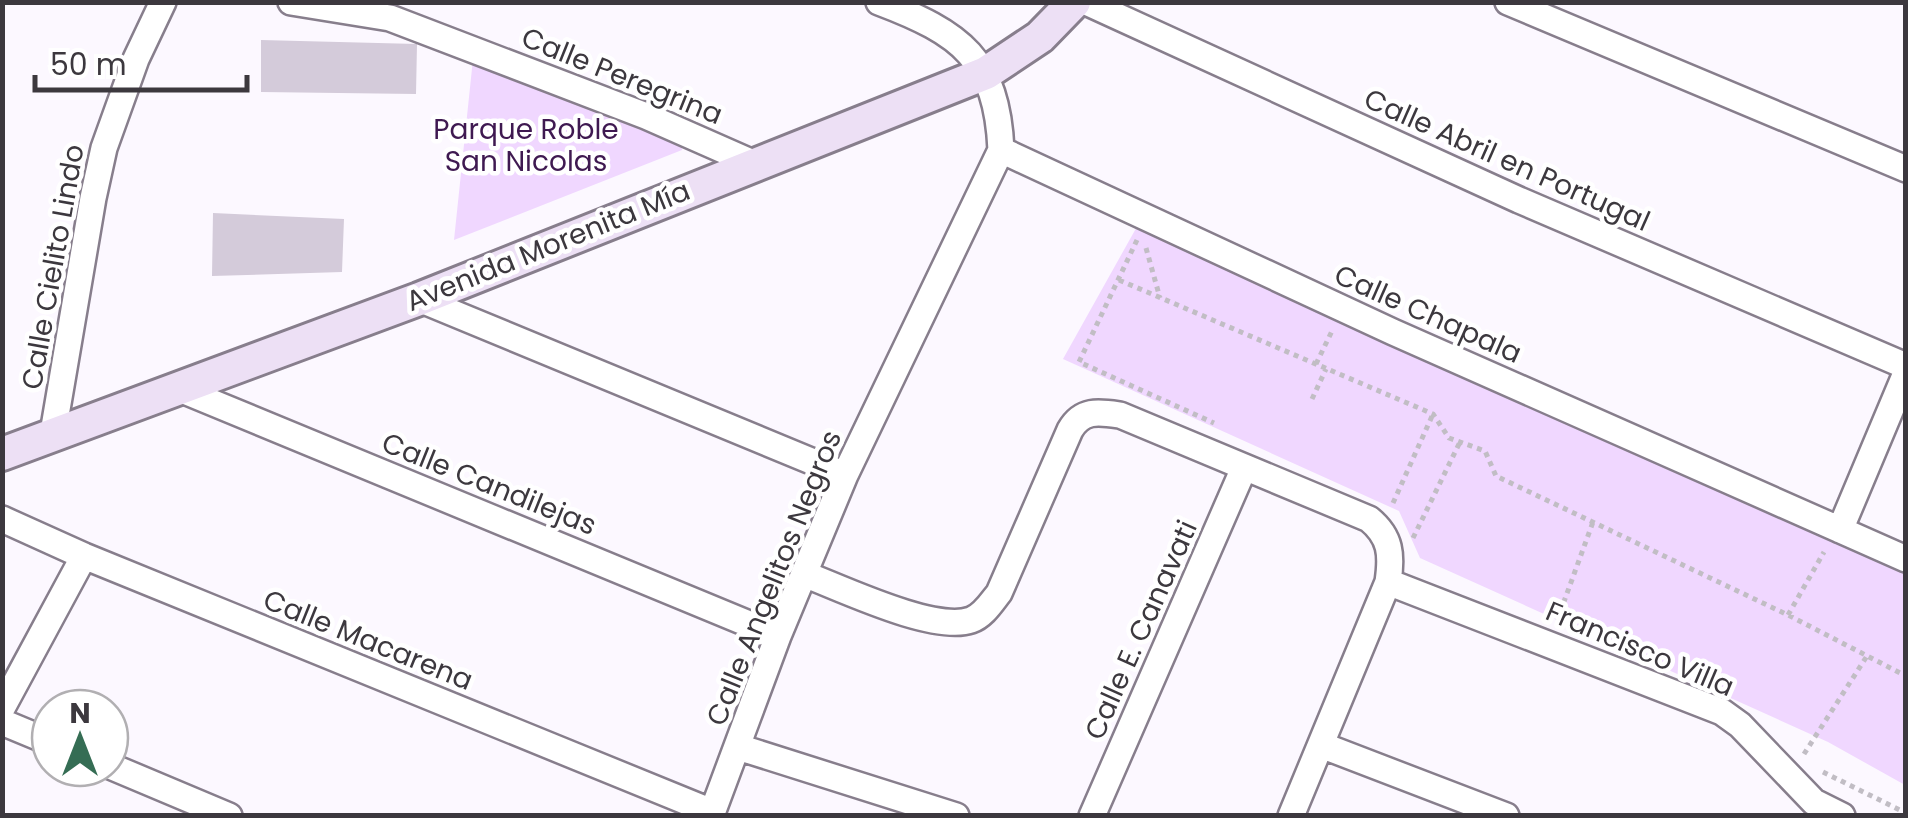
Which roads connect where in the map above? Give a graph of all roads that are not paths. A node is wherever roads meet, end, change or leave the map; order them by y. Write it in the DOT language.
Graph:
graph roads {
  1 [pos="163,2"];
  2 [pos="291,2"];
  3 [pos="879,2"];
  4 [pos="1074,2"];
  5 [pos="1086,2"];
  6 [pos="1508,2"];
  7 [pos="986,73"];
  8 [pos="1001,150"];
  9 [pos="755,164"];
  10 [pos="1906,169"];
  11 [pos="419,298"];
  12 [pos="1906,370"];
  13 [pos="177,388"];
  14 [pos="54,433"];
  15 [pos="2,454"];
  16 [pos="1244,468"];
  17 [pos="845,475"];
  18 [pos="2,519"];
  19 [pos="1835,535"];
  20 [pos="84,556"];
  21 [pos="1906,559"];
  22 [pos="804,574"];
  23 [pos="1388,582"];
  24 [pos="778,636"];
  25 [pos="2,708"];
  26 [pos="2,722"];
  27 [pos="30,734"];
  28 [pos="1321,746"];
  29 [pos="738,747"];
  30 [pos="130,774"];
  31 [pos="1811,809"];
  32 [pos="711,814"];
  33 [pos="229,816"];
  34 [pos="956,816"];
  35 [pos="1092,816"];
  36 [pos="1290,816"];
  37 [pos="1506,816"];
  38 [pos="1842,816"];
  1 -- 14 [label="street, Calle Cielito Lindo"];
  2 -- 9 [label="street, Calle Peregrina"];
  3 -- 7 [label="street"];
  4 -- 7 [label="street, Avenida Morenita Mía"];
  5 -- 12 [label="street, Calle Abril en Portugal"];
  6 -- 10 [label="street"];
  7 -- 8 [label="street"];
  7 -- 9 [label="street, Avenida Morenita Mía"];
  8 -- 17 [label="street, Calle Angelitos Negros"];
  8 -- 19 [label="street, Calle Chapala"];
  9 -- 11 [label="street, Avenida Morenita Mía"];
  11 -- 13 [label="street, Avenida Morenita Mía"];
  11 -- 17 [label="street"];
  12 -- 19 [label="street"];
  13 -- 14 [label="street, Avenida Morenita Mía"];
  13 -- 24 [label="street, Calle Candilejas"];
  14 -- 15 [label="street, Avenida Morenita Mía"];
  16 -- 22 [label="street"];
  16 -- 23 [label="street"];
  16 -- 35 [label="street, Calle E. Canavati"];
  17 -- 22 [label="street, Calle Angelitos Negros"];
  18 -- 20 [label="street, Calle Macarena"];
  19 -- 21 [label="street, Calle Chapala"];
  20 -- 25 [label="street"];
  20 -- 32 [label="street, Calle Macarena"];
  22 -- 24 [label="street, Calle Angelitos Negros"];
  23 -- 28 [label="street"];
  23 -- 31 [label="street, Francisco Villa"];
  24 -- 29 [label="street, Calle Angelitos Negros"];
  26 -- 27 [label="street"];
  28 -- 36 [label="street"];
  28 -- 37 [label="street"];
  29 -- 32 [label="street, Calle Angelitos Negros"];
  29 -- 34 [label="street"];
  30 -- 33 [label="street"];
  31 -- 38 [label="street, Francisco Villa"];
}
